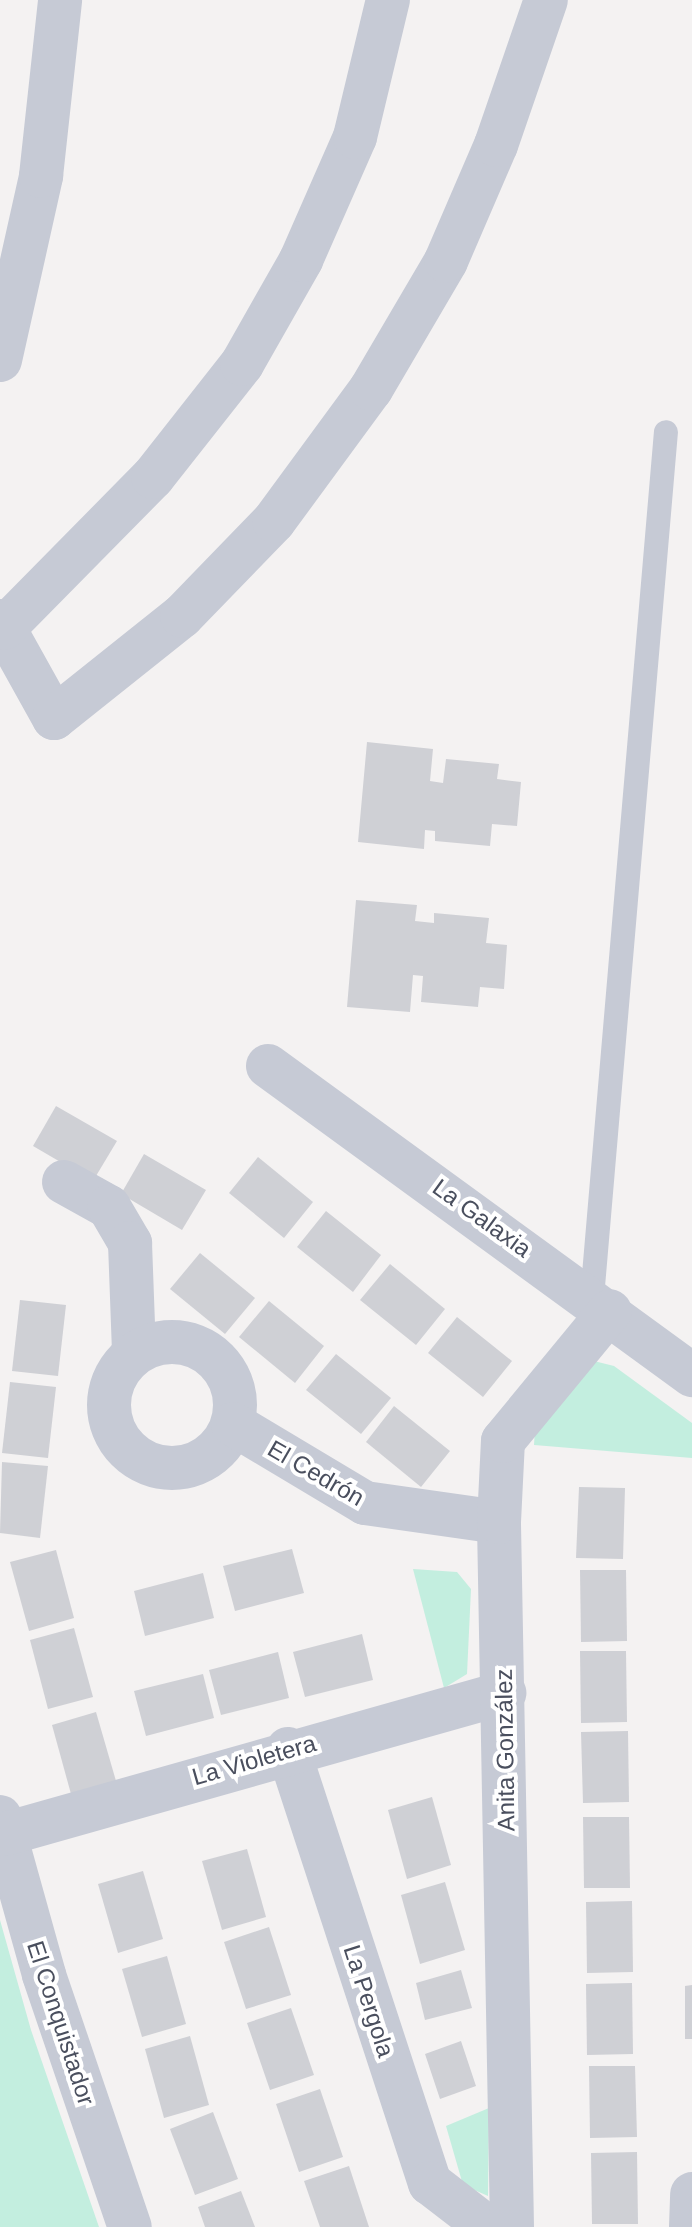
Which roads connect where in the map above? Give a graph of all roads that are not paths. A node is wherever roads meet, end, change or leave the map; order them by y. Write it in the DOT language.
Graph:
graph roads {
  1 [pos="60,0"];
  2 [pos="388,0"];
  3 [pos="546,0"];
  4 [pos="0,360"];
  5 [pos="666,432"];
  6 [pos="2,625"];
  7 [pos="268,1066"];
  8 [pos="64,1182"];
  9 [pos="601,1304"];
  10 [pos="134,1354"];
  11 [pos="692,1375"];
  12 [pos="233,1424"];
  13 [pos="499,1522"];
  14 [pos="504,1693"];
  15 [pos="288,1749"];
  16 [pos="2,1825"];
  17 [pos="692,2194"];
  18 [pos="130,2227"];
  19 [pos="487,2227"];
  20 [pos="512,2227"];
  21 [pos="691,2227"];
  1 -- 4 [label="street"];
  2 -- 6 [label="street"];
  3 -- 6 [label="street"];
  5 -- 9 [label="lane"];
  7 -- 9 [label="street, La Galaxia"];
  8 -- 10 [label="street"];
  9 -- 11 [label="street, La Galaxia"];
  9 -- 13 [label="street, Anita González"];
  10 -- 12 [label="street"];
  10 -- 12 [label="street"];
  12 -- 13 [label="street, El Cedrón"];
  13 -- 14 [label="street, Anita González"];
  14 -- 15 [label="street, La Violetera"];
  14 -- 20 [label="street, Anita González"];
  15 -- 16 [label="street, La Violetera"];
  15 -- 19 [label="street, La Pergola"];
  16 -- 18 [label="street, El Conquistador"];
  17 -- 21 [label="street"];
}
